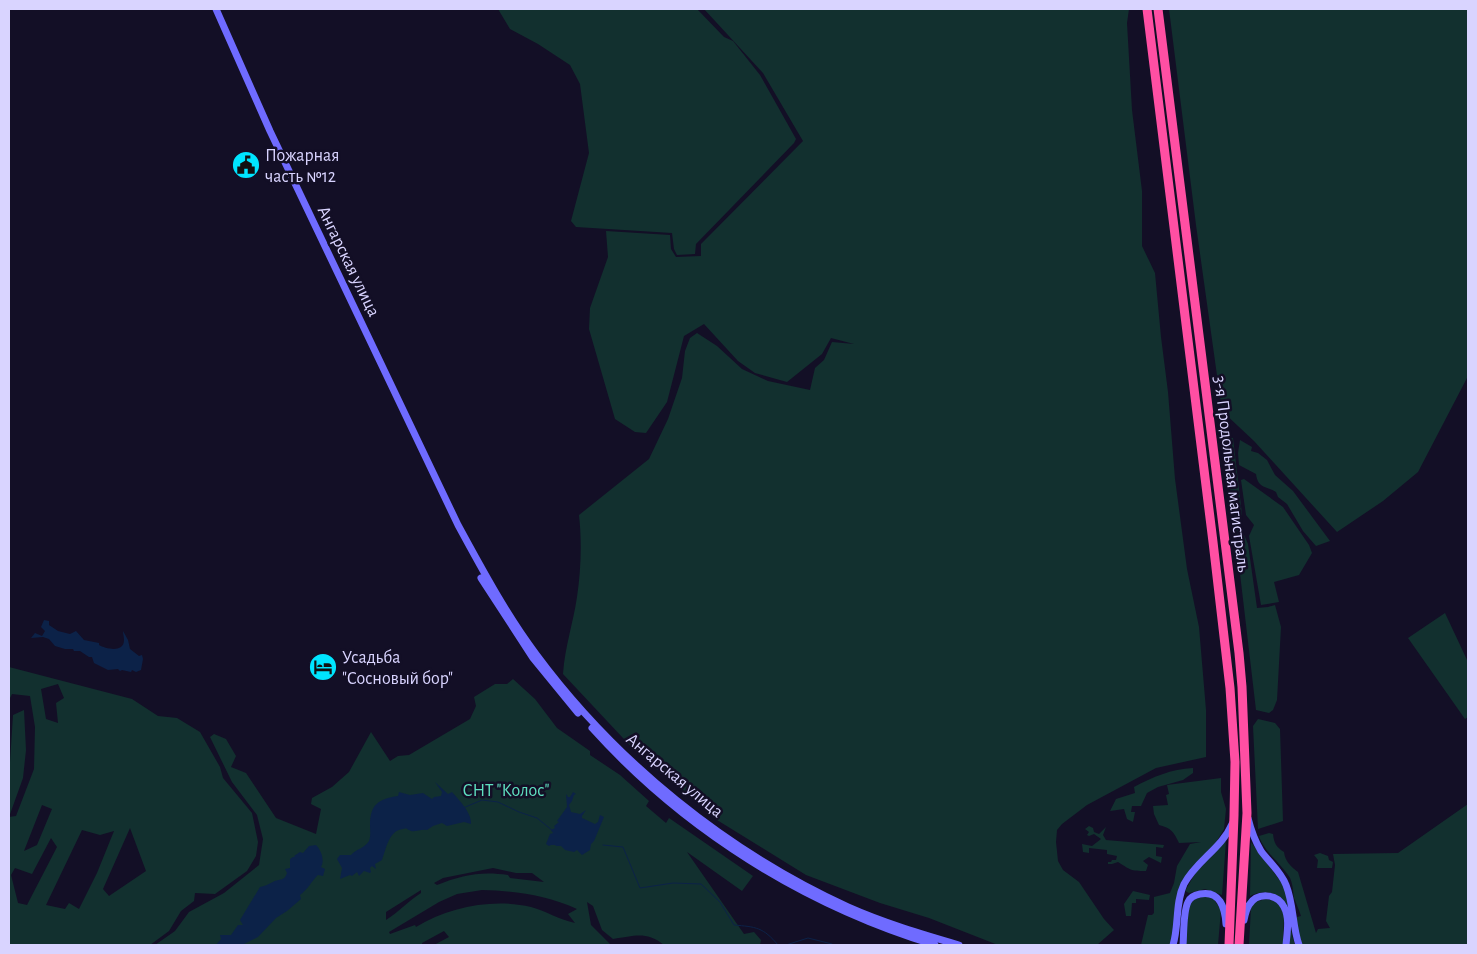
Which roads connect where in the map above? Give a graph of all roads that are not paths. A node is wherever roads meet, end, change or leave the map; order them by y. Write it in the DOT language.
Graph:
graph roads {
  1 [pos="216,9"];
  2 [pos="1147,9"];
  3 [pos="1158,9"];
  4 [pos="458,524"];
  5 [pos="1246,813"];
  6 [pos="1234,816"];
  7 [pos="935,945"];
  8 [pos="959,945"];
  9 [pos="1173,945"];
  10 [pos="1183,945"];
  11 [pos="1228,945"];
  12 [pos="1239,945"];
  13 [pos="1286,945"];
  14 [pos="1299,945"];
  1 -- 4 [label="main road, Ангарская улица"];
  2 -- 6 [label="highway, 3-я Продольная магистраль"];
  3 -- 5 [label="highway, 3-я Продольная магистраль"];
  4 -- 7 [label="main road, Ангарская улица"];
  4 -- 8 [label="main road, Ангарская улица"];
  5 -- 12 [label="highway, 3-я Продольная магистраль"];
  5 -- 14 [label="main road"];
  6 -- 9 [label="main road"];
  6 -- 11 [label="highway, 3-я Продольная магистраль"];
  10 -- 11 [label="main road"];
  12 -- 13 [label="main road"];
}
